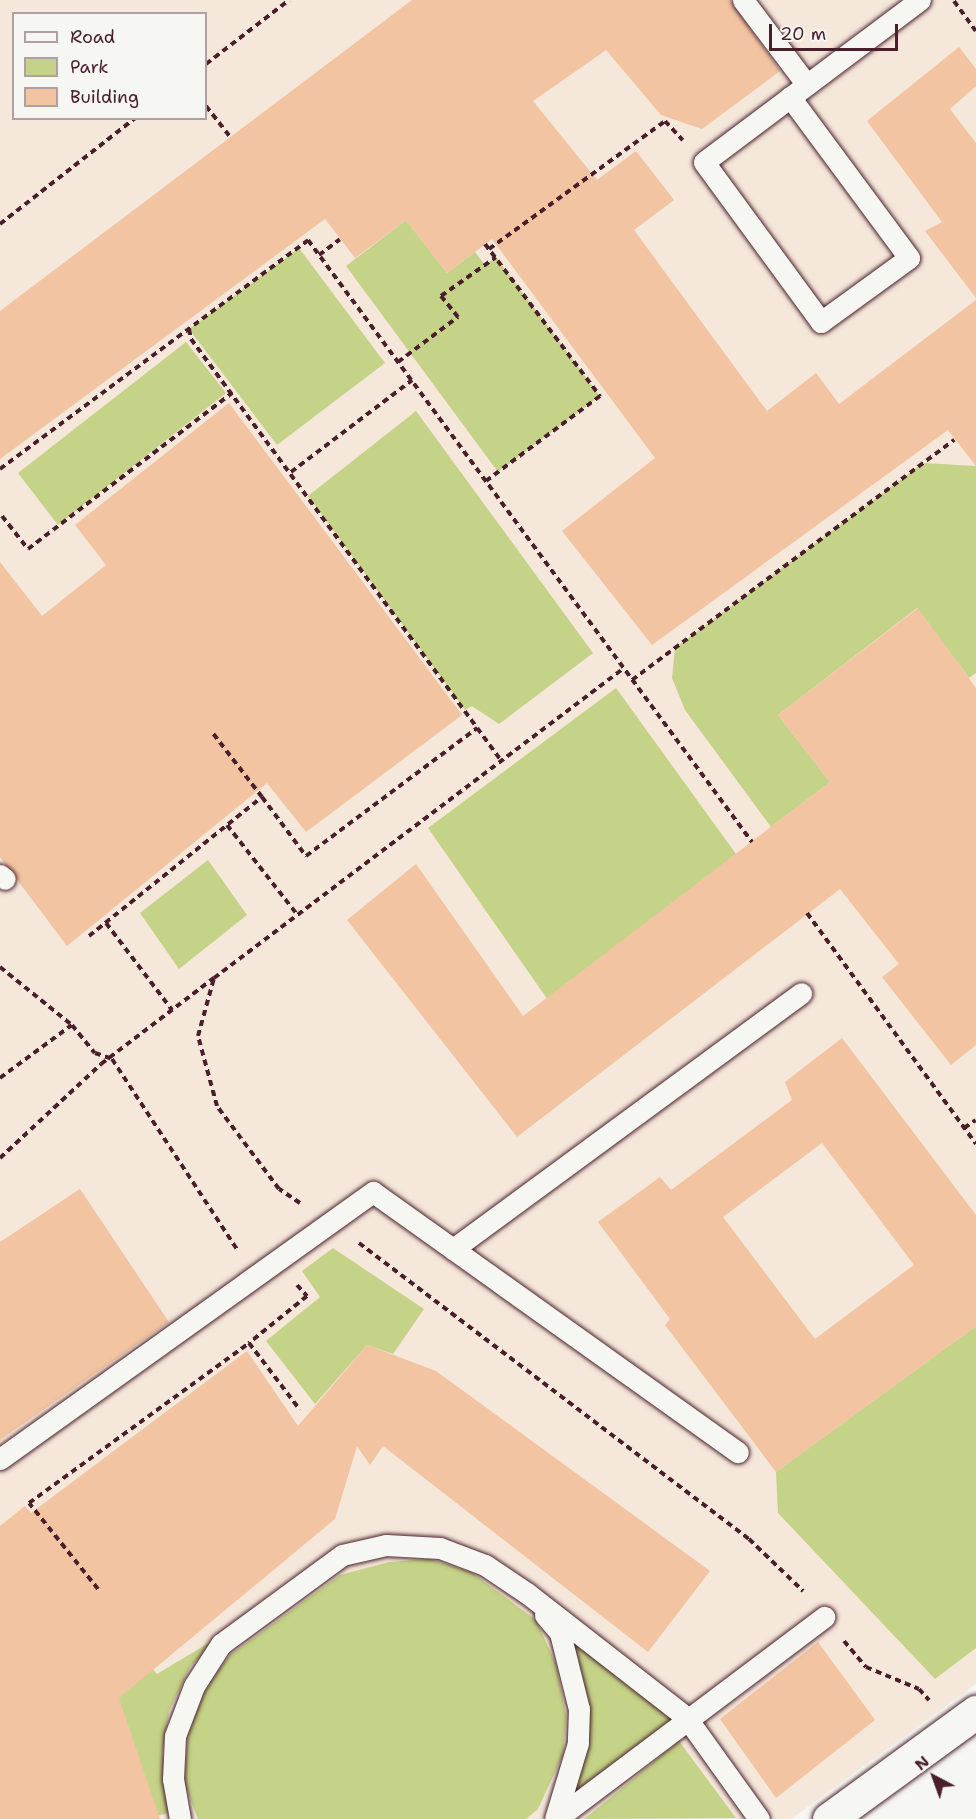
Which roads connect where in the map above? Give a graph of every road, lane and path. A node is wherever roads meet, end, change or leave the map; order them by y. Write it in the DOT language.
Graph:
graph roads {
  1 [pos="289,0"];
  2 [pos="742,0"];
  3 [pos="920,0"];
  4 [pos="954,0"];
  5 [pos="976,31"];
  6 [pos="207,63"];
  7 [pos="799,91"];
  8 [pos="207,107"];
  9 [pos="132,120"];
  10 [pos="231,138"];
  11 [pos="704,162"];
  12 [pos="0,224"];
  13 [pos="340,239"];
  14 [pos="485,244"];
  15 [pos="489,249"];
  16 [pos="319,255"];
  17 [pos="496,257"];
  18 [pos="189,329"];
  19 [pos="398,362"];
  20 [pos="412,380"];
  21 [pos="232,393"];
  22 [pos="954,440"];
  23 [pos="0,470"];
  24 [pos="291,472"];
  25 [pos="486,481"];
  26 [pos="1,515"];
  27 [pos="624,668"];
  28 [pos="632,680"];
  29 [pos="477,728"];
  30 [pos="212,732"];
  31 [pos="500,759"];
  32 [pos="262,797"];
  33 [pos="227,825"];
  34 [pos="752,842"];
  35 [pos="296,913"];
  36 [pos="807,914"];
  37 [pos="106,923"];
  38 [pos="89,936"];
  39 [pos="0,967"];
  40 [pos="214,978"];
  41 [pos="801,993"];
  42 [pos="172,1010"];
  43 [pos="72,1025"];
  44 [pos="112,1059"];
  45 [pos="0,1078"];
  46 [pos="976,1120"];
  47 [pos="964,1128"];
  48 [pos="976,1144"];
  49 [pos="0,1158"];
  50 [pos="333,1224"];
  51 [pos="453,1249"];
  52 [pos="290,1276"];
  53 [pos="255,1278"];
  54 [pos="249,1343"];
  55 [pos="300,1410"];
  56 [pos="738,1452"];
  57 [pos="0,1459"];
  58 [pos="98,1589"];
  59 [pos="528,1594"];
  60 [pos="824,1617"];
  61 [pos="686,1717"];
  62 [pos="966,1719"];
  63 [pos="180,1819"];
  64 [pos="556,1819"];
  65 [pos="759,1819"];
  66 [pos="829,1819"];
  1 -- 6 [label="path"];
  2 -- 7 [label="lane"];
  3 -- 7 [label="lane"];
  4 -- 5 [label="path"];
  7 -- 11 [label="lane"];
  7 -- 11 [label="lane"];
  8 -- 10 [label="path"];
  9 -- 12 [label="path"];
  11 -- 15 [label="path"];
  13 -- 16 [label="path"];
  14 -- 15 [label="path"];
  15 -- 17 [label="path"];
  16 -- 18 [label="path"];
  16 -- 19 [label="path"];
  17 -- 19 [label="path"];
  17 -- 25 [label="path"];
  18 -- 21 [label="path"];
  18 -- 23 [label="path"];
  19 -- 20 [label="path"];
  20 -- 24 [label="path"];
  20 -- 25 [label="path"];
  21 -- 24 [label="path"];
  21 -- 26 [label="path"];
  22 -- 28 [label="path"];
  24 -- 29 [label="path"];
  25 -- 27 [label="path"];
  27 -- 28 [label="path"];
  27 -- 31 [label="path"];
  28 -- 34 [label="path"];
  29 -- 31 [label="path"];
  29 -- 32 [label="path"];
  30 -- 32 [label="path"];
  31 -- 35 [label="path"];
  32 -- 33 [label="path"];
  33 -- 35 [label="path"];
  33 -- 37 [label="path"];
  35 -- 40 [label="path"];
  36 -- 47 [label="path"];
  37 -- 38 [label="path"];
  37 -- 42 [label="path"];
  39 -- 43 [label="path"];
  40 -- 42 [label="path"];
  40 -- 50 [label="path"];
  41 -- 51 [label="lane"];
  42 -- 44 [label="path"];
  43 -- 44 [label="path"];
  43 -- 45 [label="path"];
  44 -- 49 [label="path"];
  44 -- 53 [label="path"];
  46 -- 47 [label="path"];
  47 -- 48 [label="path"];
  50 -- 51 [label="lane"];
  50 -- 53 [label="lane"];
  50 -- 60 [label="path"];
  51 -- 56 [label="lane"];
  52 -- 54 [label="path"];
  53 -- 57 [label="lane"];
  54 -- 55 [label="path"];
  54 -- 58 [label="path"];
  59 -- 61 [label="lane"];
  59 -- 63 [label="lane"];
  59 -- 64 [label="lane"];
  60 -- 61 [label="lane"];
  60 -- 62 [label="path"];
  61 -- 64 [label="lane"];
  61 -- 65 [label="lane"];
  62 -- 66 [label="main road"];
}
